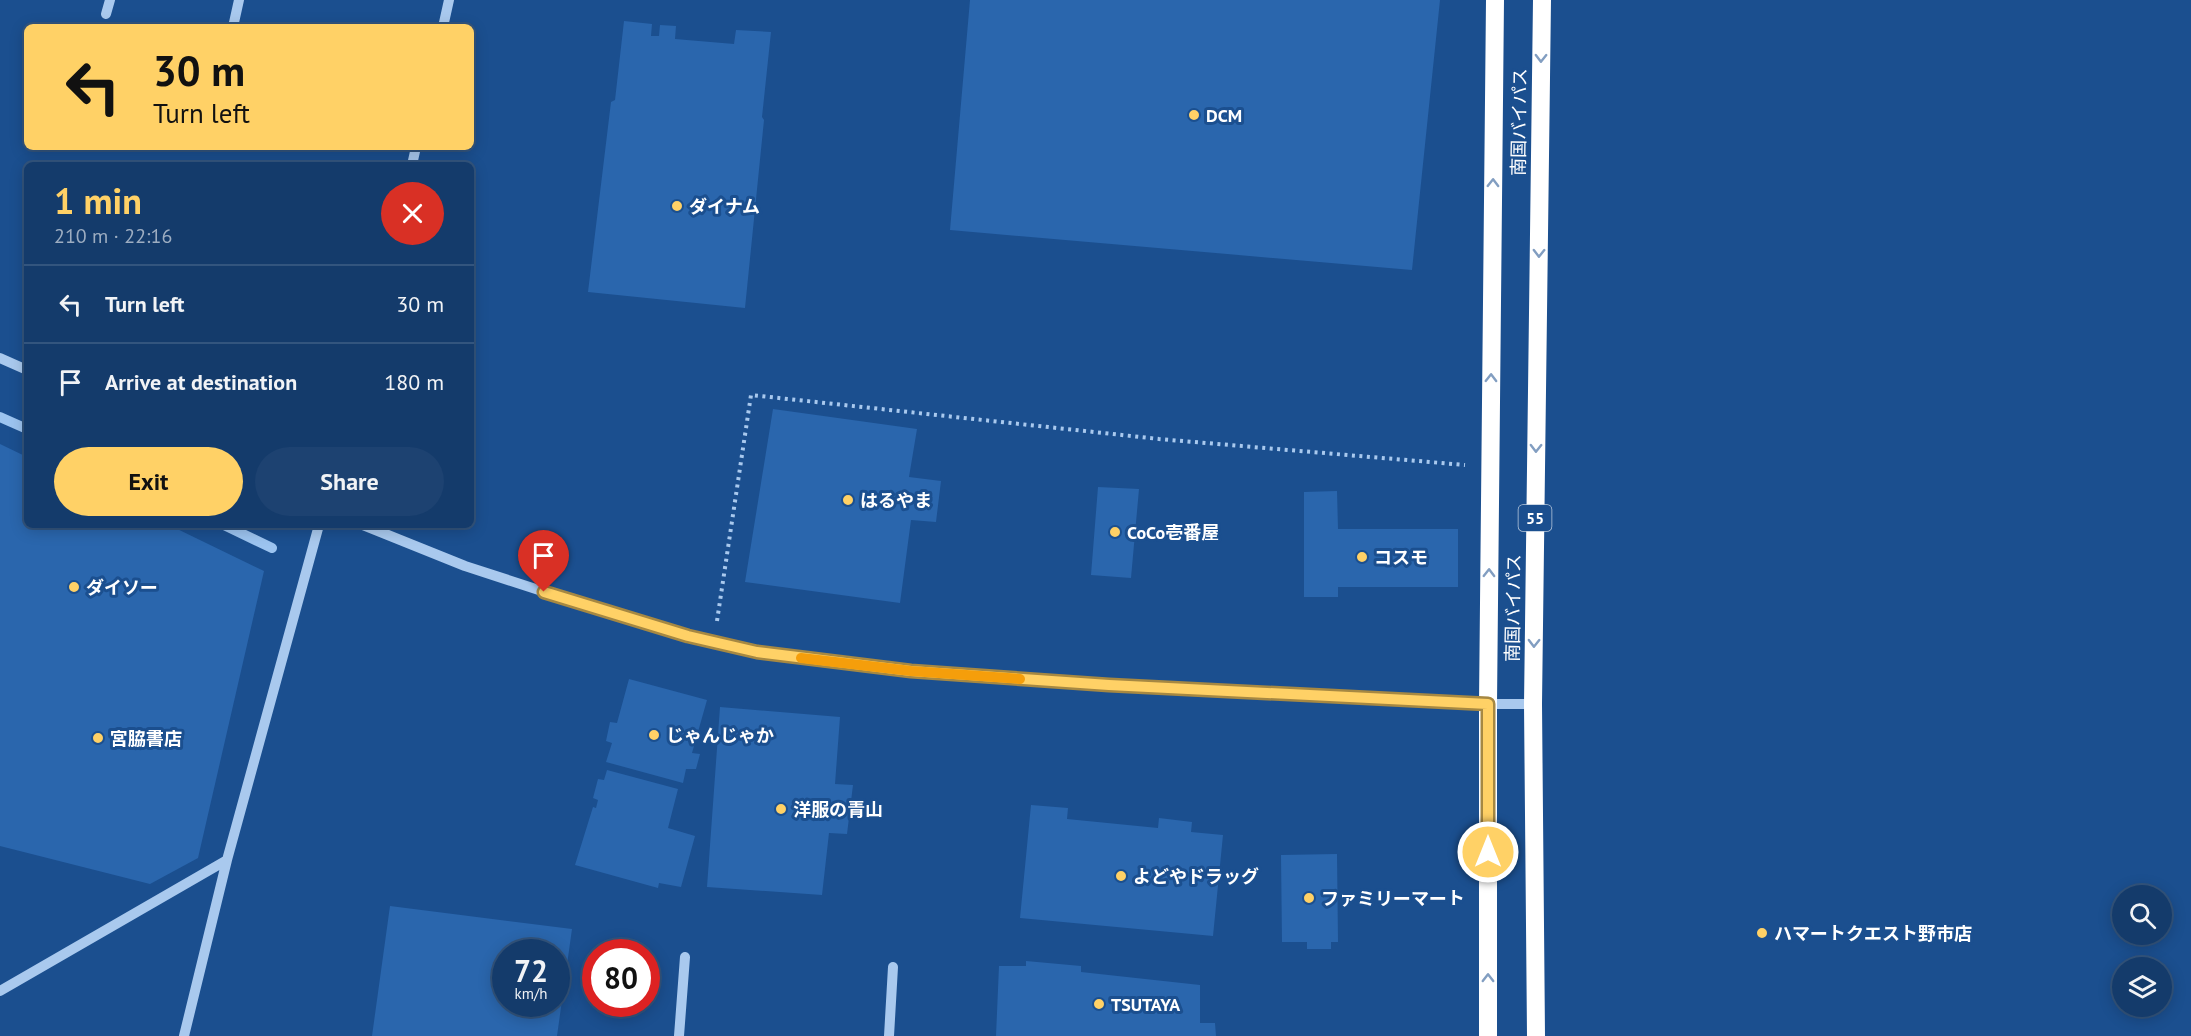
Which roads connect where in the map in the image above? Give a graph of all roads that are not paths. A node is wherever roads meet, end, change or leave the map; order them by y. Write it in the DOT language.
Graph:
graph roads {
  1 [pos="110,0"];
  2 [pos="239,0"];
  3 [pos="449,0"];
  4 [pos="1495,0"];
  5 [pos="1542,0"];
  6 [pos="106,14"];
  7 [pos="234,24"];
  8 [pos="444,24"];
  9 [pos="0,358"];
  10 [pos="24,369"];
  11 [pos="318,528"];
  12 [pos="370,528"];
  13 [pos="1488,704"];
  14 [pos="1533,704"];
  15 [pos="227,860"];
  16 [pos="685,957"];
  17 [pos="893,967"];
  18 [pos="0,991"];
  19 [pos="184,1036"];
  20 [pos="679,1036"];
  21 [pos="889,1036"];
  22 [pos="1488,1036"];
  23 [pos="1536,1036"];
  1 -- 6 [label="street"];
  2 -- 7 [label="street"];
  3 -- 8 [label="street"];
  13 -- 4 [label="highway, 南国バイパス, one-way"];
  5 -- 14 [label="highway, 南国バイパス / 55, one-way"];
  9 -- 10 [label="street"];
  11 -- 15 [label="street"];
  12 -- 13 [label="street"];
  13 -- 14 [label="street"];
  22 -- 13 [label="highway, 南国バイパス, one-way"];
  14 -- 23 [label="highway, 南国バイパス / 55"];
  15 -- 18 [label="street"];
  15 -- 19 [label="street"];
  16 -- 20 [label="street"];
  17 -- 21 [label="street"];
}
